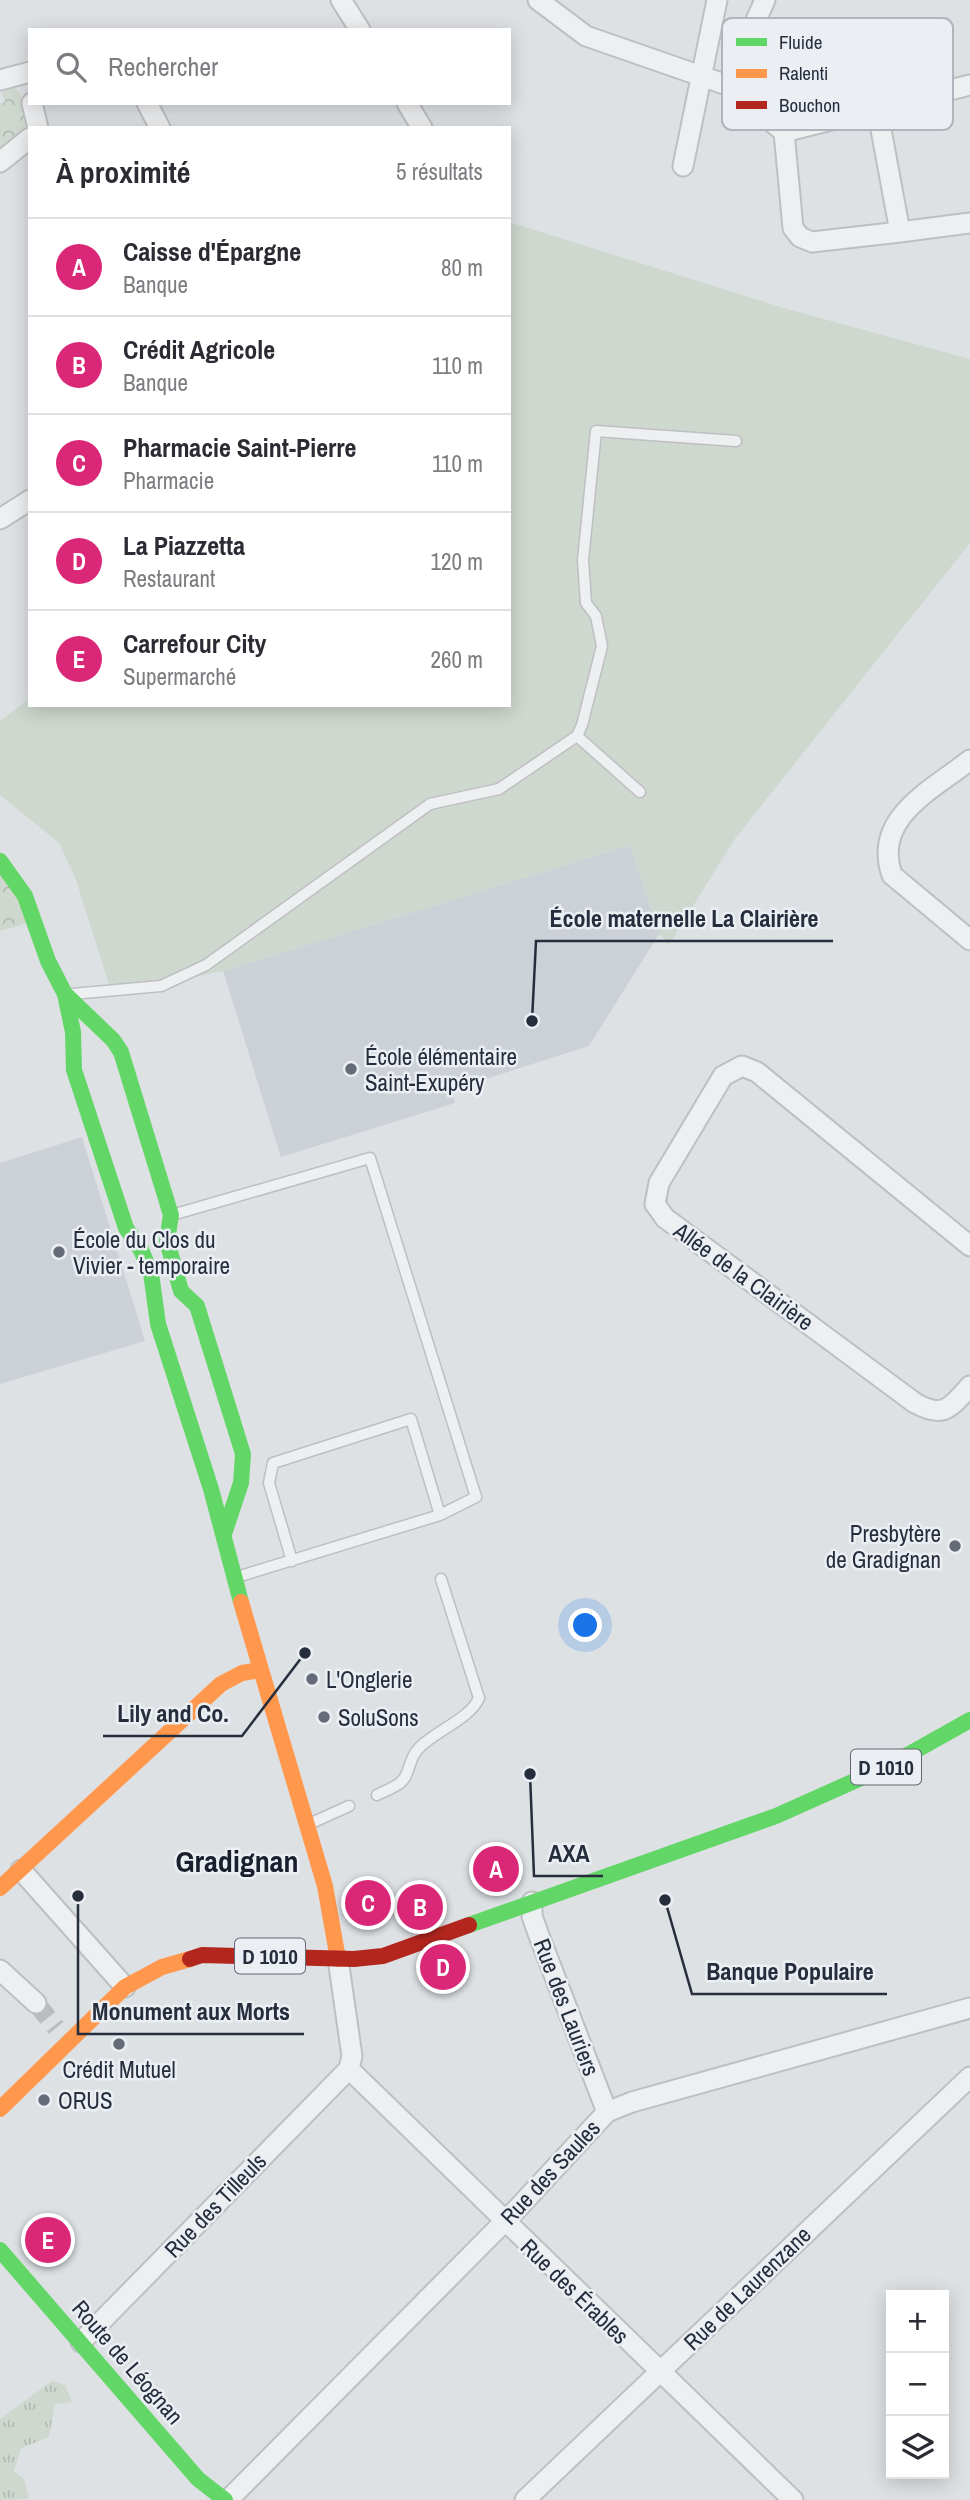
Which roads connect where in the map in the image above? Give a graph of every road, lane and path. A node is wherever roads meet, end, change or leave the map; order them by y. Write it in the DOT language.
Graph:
graph roads {
  1 [pos="341,0"];
  2 [pos="538,0"];
  3 [pos="717,0"];
  4 [pos="765,0"];
  5 [pos="757,18"];
  6 [pos="359,28"];
  7 [pos="27,73"];
  8 [pos="702,75"];
  9 [pos="0,80"];
  10 [pos="722,83"];
  11 [pos="970,85"];
  12 [pos="953,89"];
  13 [pos="32,105"];
  14 [pos="148,105"];
  15 [pos="408,105"];
  16 [pos="38,126"];
  17 [pos="159,126"];
  18 [pos="421,126"];
  19 [pos="782,130"];
  20 [pos="792,130"];
  21 [pos="881,130"];
  22 [pos="784,132"];
  23 [pos="28,140"];
  24 [pos="0,162"];
  25 [pos="683,166"];
  26 [pos="970,223"];
  27 [pos="900,232"];
  28 [pos="736,441"];
  29 [pos="28,501"];
  30 [pos="0,519"];
  31 [pos="576,736"];
  32 [pos="970,760"];
  33 [pos="640,792"];
  34 [pos="0,861"];
  35 [pos="970,940"];
  36 [pos="65,994"];
  37 [pos="100,1028"];
  38 [pos="73,1041"];
  39 [pos="171,1215"];
  40 [pos="970,1246"];
  41 [pos="970,1387"];
  42 [pos="237,1488"];
  43 [pos="211,1489"];
  44 [pos="440,1515"];
  45 [pos="224,1536"];
  46 [pos="292,1561"];
  47 [pos="236,1577"];
  48 [pos="441,1579"];
  49 [pos="260,1670"];
  50 [pos="970,1720"];
  51 [pos="377,1795"];
  52 [pos="349,1806"];
  53 [pos="306,1826"];
  54 [pos="18,1873"];
  55 [pos="0,1888"];
  56 [pos="532,1902"];
  57 [pos="338,1959"];
  58 [pos="0,1970"];
  59 [pos="125,1987"];
  60 [pos="36,2003"];
  61 [pos="970,2008"];
  62 [pos="349,2069"];
  63 [pos="970,2077"];
  64 [pos="0,2109"];
  65 [pos="607,2112"];
  66 [pos="505,2221"];
  67 [pos="0,2250"];
  68 [pos="81,2342"];
  69 [pos="659,2372"];
  70 [pos="227,2500"];
  71 [pos="525,2500"];
  72 [pos="793,2500"];
  1 -- 6 [label="street"];
  2 -- 8 [label="street"];
  3 -- 8 [label="street"];
  4 -- 5 [label="street"];
  7 -- 9 [label="street"];
  8 -- 10 [label="street"];
  8 -- 25 [label="street"];
  11 -- 12 [label="street"];
  13 -- 16 [label="street"];
  14 -- 17 [label="street"];
  15 -- 18 [label="street"];
  19 -- 22 [label="street"];
  20 -- 22 [label="street"];
  21 -- 27 [label="street"];
  22 -- 27 [label="street"];
  23 -- 24 [label="street"];
  26 -- 27 [label="street"];
  28 -- 31 [label="lane"];
  29 -- 30 [label="street"];
  31 -- 33 [label="lane"];
  31 -- 36 [label="lane"];
  32 -- 35 [label="street"];
  34 -- 36 [label="street"];
  36 -- 37 [label="street"];
  36 -- 38 [label="street"];
  37 -- 38 [label="street"];
  37 -- 39 [label="street"];
  38 -- 43 [label="street"];
  39 -- 42 [label="street"];
  39 -- 44 [label="lane"];
  40 -- 41 [label="street, Allée de la Clairière"];
  42 -- 43 [label="street"];
  42 -- 45 [label="street"];
  43 -- 45 [label="street"];
  44 -- 46 [label="lane"];
  44 -- 46 [label="lane"];
  45 -- 47 [label="street"];
  46 -- 47 [label="lane"];
  47 -- 49 [label="street"];
  48 -- 51 [label="lane"];
  49 -- 53 [label="street"];
  49 -- 54 [label="street"];
  50 -- 56 [label="street, D 1010"];
  52 -- 53 [label="lane"];
  53 -- 57 [label="street"];
  54 -- 55 [label="street"];
  54 -- 59 [label="street"];
  56 -- 57 [label="street, D 1010"];
  56 -- 65 [label="street, Rue des Lauriers"];
  57 -- 59 [label="street, D 1010"];
  57 -- 62 [label="street"];
  58 -- 60 [label="street"];
  59 -- 64 [label="street, D 1010"];
  61 -- 65 [label="street, Rue des Saules"];
  62 -- 66 [label="street, Rue des Érables"];
  62 -- 68 [label="street, Rue des Tilleuls"];
  63 -- 69 [label="street, Rue de Laurenzane"];
  65 -- 66 [label="street, Rue des Saules"];
  66 -- 69 [label="street, Rue des Érables"];
  66 -- 70 [label="street, Rue des Saules"];
  67 -- 68 [label="street, Route de Léognan"];
  68 -- 70 [label="street, Route de Léognan"];
  69 -- 71 [label="street, Rue de Laurenzane"];
  69 -- 72 [label="street, Rue des Érables"];
}
